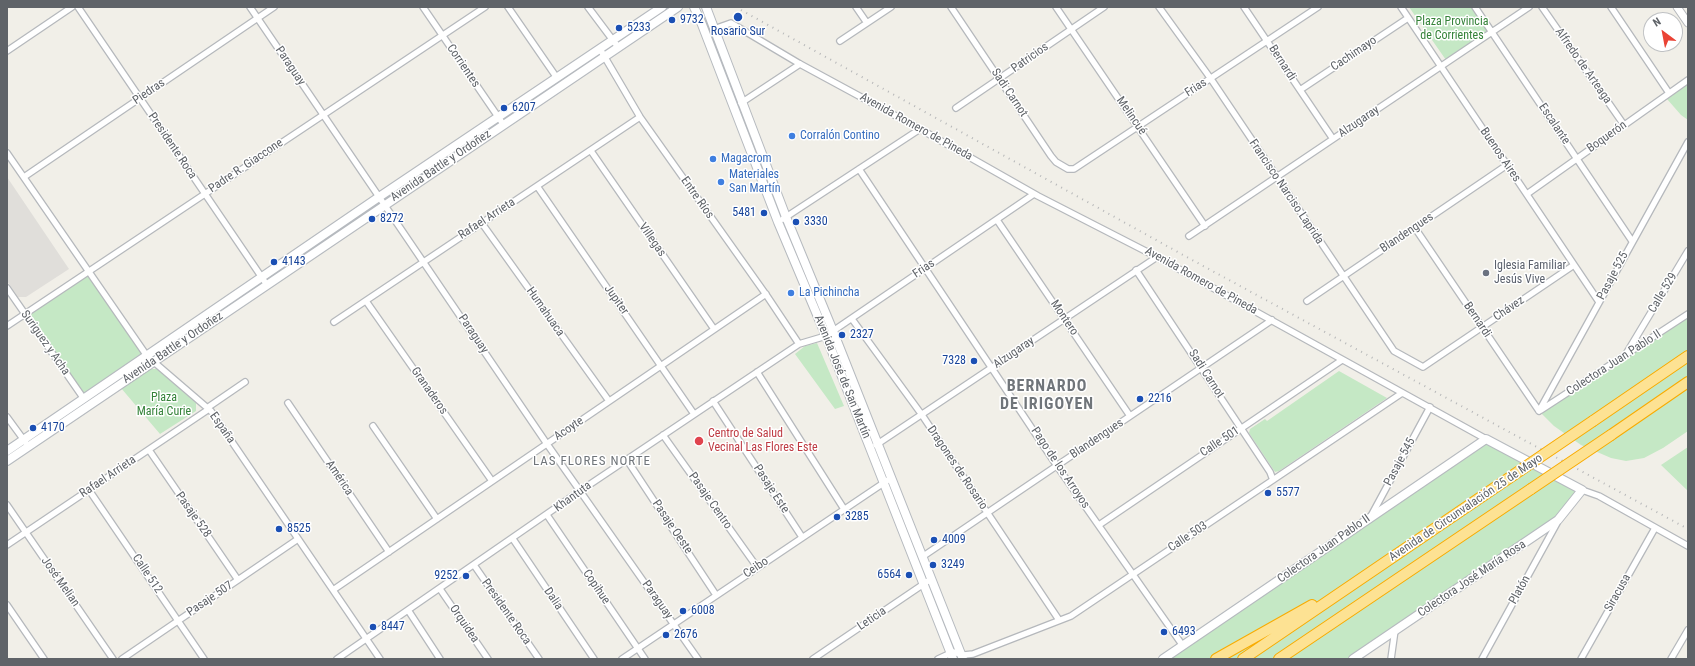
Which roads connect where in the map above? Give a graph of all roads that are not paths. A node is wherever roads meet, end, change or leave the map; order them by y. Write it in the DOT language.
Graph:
graph roads {
  1 [pos="72,7"];
  2 [pos="78,7"];
  3 [pos="250,7"];
  4 [pos="274,7"];
  5 [pos="422,7"];
  6 [pos="485,7"];
  7 [pos="508,7"];
  8 [pos="588,7"];
  9 [pos="662,7"];
  10 [pos="678,7"];
  11 [pos="694,7"];
  12 [pos="706,7"];
  13 [pos="856,7"];
  14 [pos="891,7"];
  15 [pos="951,7"];
  16 [pos="1056,7"];
  17 [pos="1104,7"];
  18 [pos="1159,7"];
  19 [pos="1244,7"];
  20 [pos="1318,7"];
  21 [pos="1401,7"];
  22 [pos="1475,7"];
  23 [pos="1529,7"];
  24 [pos="1542,7"];
  25 [pos="1611,7"];
  26 [pos="1677,7"];
  27 [pos="257,18"];
  28 [pos="1408,18"];
  29 [pos="867,23"];
  30 [pos="1688,23"];
  31 [pos="714,29"];
  32 [pos="1071,30"];
  33 [pos="1492,32"];
  34 [pos="442,35"];
  35 [pos="840,41"];
  36 [pos="1268,41"];
  37 [pos="615,44"];
  38 [pos="7,51"];
  39 [pos="602,52"];
  40 [pos="800,64"];
  41 [pos="1441,67"];
  42 [pos="557,78"];
  43 [pos="1000,79"];
  44 [pos="1211,79"];
  45 [pos="1688,80"];
  46 [pos="1300,90"];
  47 [pos="1669,93"];
  48 [pos="140,98"];
  49 [pos="742,102"];
  50 [pos="734,108"];
  51 [pos="956,108"];
  52 [pos="323,115"];
  53 [pos="640,117"];
  54 [pos="500,121"];
  55 [pos="1624,125"];
  56 [pos="1138,126"];
  57 [pos="920,129"];
  58 [pos="1334,139"];
  59 [pos="1688,142"];
  60 [pos="590,151"];
  61 [pos="7,153"];
  62 [pos="1577,159"];
  63 [pos="1507,165"];
  64 [pos="860,169"];
  65 [pos="1074,169"];
  66 [pos="24,177"];
  67 [pos="1276,178"];
  68 [pos="537,186"];
  69 [pos="205,194"];
  70 [pos="1034,194"];
  71 [pos="1527,194"];
  72 [pos="379,197"];
  73 [pos="384,205"];
  74 [pos="786,217"];
  75 [pos="997,220"];
  76 [pos="482,222"];
  77 [pos="778,222"];
  78 [pos="1205,226"];
  79 [pos="1416,228"];
  80 [pos="1189,236"];
  81 [pos="1632,241"];
  82 [pos="1688,251"];
  83 [pos="1157,257"];
  84 [pos="424,261"];
  85 [pos="1574,265"];
  86 [pos="925,268"];
  87 [pos="1136,270"];
  88 [pos="89,271"];
  89 [pos="1343,277"];
  90 [pos="262,278"];
  91 [pos="267,285"];
  92 [pos="7,288"];
  93 [pos="766,294"];
  94 [pos="366,301"];
  95 [pos="1307,301"];
  96 [pos="1599,302"];
  97 [pos="25,314"];
  98 [pos="1688,314"];
  99 [pos="852,319"];
  100 [pos="1065,319"];
  101 [pos="1272,320"];
  102 [pos="334,322"];
  103 [pos="7,326"];
  104 [pos="1482,327"];
  105 [pos="714,329"];
  106 [pos="830,334"];
  107 [pos="799,344"];
  108 [pos="1625,356"];
  109 [pos="1688,356"];
  110 [pos="150,359"];
  111 [pos="1342,360"];
  112 [pos="662,365"];
  113 [pos="1423,367"];
  114 [pos="992,368"];
  115 [pos="1202,368"];
  116 [pos="757,372"];
  117 [pos="245,382"];
  118 [pos="1688,382"];
  119 [pos="1402,393"];
  120 [pos="84,399"];
  121 [pos="609,401"];
  122 [pos="713,401"];
  123 [pos="288,403"];
  124 [pos="1430,407"];
  125 [pos="208,409"];
  126 [pos="1540,411"];
  127 [pos="694,414"];
  128 [pos="922,415"];
  129 [pos="1130,416"];
  130 [pos="7,417"];
  131 [pos="373,426"];
  132 [pos="1241,428"];
  133 [pos="664,435"];
  134 [pos="1486,439"];
  135 [pos="26,443"];
  136 [pos="547,444"];
  137 [pos="878,444"];
  138 [pos="871,449"];
  139 [pos="149,450"];
  140 [pos="7,451"];
  141 [pos="627,460"];
  142 [pos="7,461"];
  143 [pos="1057,466"];
  144 [pos="891,478"];
  145 [pos="1273,480"];
  146 [pos="492,481"];
  147 [pos="883,483"];
  148 [pos="89,490"];
  149 [pos="1582,490"];
  150 [pos="580,491"];
  151 [pos="7,505"];
  152 [pos="844,509"];
  153 [pos="988,513"];
  154 [pos="547,515"];
  155 [pos="1371,516"];
  156 [pos="437,519"];
  157 [pos="1558,520"];
  158 [pos="1099,525"];
  159 [pos="1655,528"];
  160 [pos="26,532"];
  161 [pos="802,537"];
  162 [pos="298,539"];
  163 [pos="513,539"];
  164 [pos="7,545"];
  165 [pos="1688,546"];
  166 [pos="389,552"];
  167 [pos="922,557"];
  168 [pos="1388,561"];
  169 [pos="474,565"];
  170 [pos="757,567"];
  171 [pos="1133,574"];
  172 [pos="931,579"];
  173 [pos="238,580"];
  174 [pos="924,584"];
  175 [pos="440,589"];
  176 [pos="333,590"];
  177 [pos="716,595"];
  178 [pos="7,605"];
  179 [pos="408,610"];
  180 [pos="1059,620"];
  181 [pos="178,621"];
  182 [pos="1334,622"];
  183 [pos="673,624"];
  184 [pos="1395,630"];
  185 [pos="1688,630"];
  186 [pos="366,639"];
  187 [pos="1183,646"];
  188 [pos="638,648"];
  189 [pos="952,656"];
  190 [pos="962,657"];
  191 [pos="44,659"];
  192 [pos="113,659"];
  193 [pos="122,659"];
  194 [pos="204,659"];
  195 [pos="337,659"];
  196 [pos="380,659"];
  197 [pos="440,659"];
  198 [pos="488,659"];
  199 [pos="539,659"];
  200 [pos="594,659"];
  201 [pos="622,659"];
  202 [pos="645,659"];
  203 [pos="698,659"];
  204 [pos="813,659"];
  205 [pos="938,659"];
  206 [pos="1163,659"];
  207 [pos="1216,659"];
  208 [pos="1243,659"];
  209 [pos="1279,659"];
  210 [pos="1290,659"];
  211 [pos="1353,659"];
  212 [pos="1391,659"];
  213 [pos="1482,659"];
  214 [pos="1582,659"];
  215 [pos="1671,659"];
  1 -- 38 [label="street"];
  2 -- 48 [label="street, Presidente Roca"];
  3 -- 27 [label="street, Paraguay"];
  4 -- 27 [label="street, Piedras"];
  5 -- 34 [label="street, Corrientes"];
  6 -- 34 [label="street, Padre R. Giaccone"];
  7 -- 42 [label="street"];
  8 -- 37 [label="street"];
  9 -- 37 [label="main road, Avenida Battle y Ordoñez"];
  10 -- 37 [label="main road, Avenida Battle y Ordoñez"];
  11 -- 50 [label="main road, Avenida José de San Martín"];
  12 -- 31 [label="main road, Avenida José de San Martín"];
  13 -- 29 [label="street"];
  14 -- 29 [label="street"];
  15 -- 43 [label="street, Sadi Carnot"];
  16 -- 32 [label="street, Melincué"];
  17 -- 32 [label="street, Patricios"];
  18 -- 44 [label="street, Francisco Narciso Laprida"];
  19 -- 36 [label="street, Bernardi"];
  20 -- 36 [label="street, Frias"];
  21 -- 28 [label="street, Buenos Aires"];
  22 -- 33 [label="street, Escalante"];
  23 -- 33 [label="street, Alzugaray"];
  24 -- 55 [label="street, Alfredo de Arteaga"];
  25 -- 47 [label="street"];
  26 -- 30 [label="street"];
  27 -- 48 [label="street, Piedras"];
  27 -- 52 [label="street, Paraguay"];
  28 -- 41 [label="street, Buenos Aires"];
  28 -- 46 [label="street, Cachimayo"];
  29 -- 35 [label="street"];
  31 -- 40 [label="street, Avenida Romero de Pineda"];
  31 -- 49 [label="main road, Avenida José de San Martín"];
  32 -- 43 [label="street, Patricios"];
  32 -- 56 [label="street, Melincué"];
  33 -- 41 [label="street, Alzugaray"];
  33 -- 62 [label="street, Escalante"];
  34 -- 52 [label="street, Padre R. Giaccone"];
  34 -- 54 [label="street, Corrientes"];
  36 -- 44 [label="street, Frias"];
  36 -- 46 [label="street, Bernardi"];
  37 -- 39 [label="main road, Avenida Battle y Ordoñez"];
  39 -- 42 [label="main road, Avenida Battle y Ordoñez"];
  39 -- 53 [label="street, Entre Ríos"];
  39 -- 54 [label="main road, Avenida Battle y Ordoñez"];
  40 -- 49 [label="street"];
  40 -- 57 [label="street, Avenida Romero de Pineda"];
  41 -- 58 [label="street, Alzugaray"];
  41 -- 63 [label="street, Buenos Aires"];
  42 -- 54 [label="main road, Avenida Battle y Ordoñez"];
  43 -- 51 [label="street, Patricios"];
  43 -- 65 [label="street, Sadi Carnot"];
  44 -- 56 [label="street, Frias"];
  44 -- 67 [label="street, Francisco Narciso Laprida"];
  45 -- 47 [label="street, Boquerón"];
  46 -- 58 [label="street, Bernardi"];
  47 -- 55 [label="street, Boquerón"];
  48 -- 66 [label="street, Piedras"];
  48 -- 69 [label="street, Presidente Roca"];
  49 -- 50 [label="street"];
  49 -- 74 [label="main road, Avenida José de San Martín"];
  50 -- 77 [label="main road, Avenida José de San Martín"];
  52 -- 69 [label="street, Padre R. Giaccone"];
  52 -- 72 [label="street, Paraguay"];
  53 -- 60 [label="street, Rafael Arrieta"];
  53 -- 93 [label="street, Entre Ríos"];
  54 -- 72 [label="main road, Avenida Battle y Ordoñez"];
  54 -- 73 [label="main road, Avenida Battle y Ordoñez"];
  55 -- 62 [label="street, Boquerón"];
  56 -- 65 [label="street, Frias"];
  56 -- 78 [label="street, Melincué"];
  57 -- 64 [label="street"];
  57 -- 70 [label="street, Avenida Romero de Pineda"];
  58 -- 67 [label="street, Alzugaray"];
  59 -- 81 [label="street, Pasaje 525"];
  60 -- 68 [label="street, Rafael Arrieta"];
  60 -- 105 [label="street, Villegas"];
  61 -- 66 [label="street, España"];
  62 -- 71 [label="street, Boquerón"];
  62 -- 81 [label="street, Escalante"];
  63 -- 71 [label="street, Buenos Aires"];
  63 -- 79 [label="street, Blandengues"];
  64 -- 74 [label="street"];
  64 -- 86 [label="street, Pago de los Arroyos"];
  66 -- 88 [label="street, España"];
  67 -- 78 [label="street, Alzugaray"];
  67 -- 89 [label="street, Francisco Narciso Laprida"];
  68 -- 76 [label="street, Rafael Arrieta"];
  68 -- 112 [label="street, Jupiter"];
  69 -- 88 [label="street, Padre R. Giaccone"];
  69 -- 90 [label="street, Presidente Roca"];
  70 -- 75 [label="street, Frias"];
  70 -- 83 [label="street, Avenida Romero de Pineda"];
  71 -- 85 [label="street, Buenos Aires"];
  72 -- 73 [label="street, Paraguay"];
  72 -- 90 [label="main road, Avenida Battle y Ordoñez"];
  73 -- 84 [label="street, Paraguay"];
  73 -- 91 [label="main road, Avenida Battle y Ordoñez"];
  74 -- 77 [label="street"];
  74 -- 106 [label="main road, Avenida José de San Martín"];
  75 -- 86 [label="street, Frias"];
  75 -- 100 [label="street, Montero"];
  76 -- 84 [label="street, Rafael Arrieta"];
  76 -- 121 [label="street, Humahuaca"];
  77 -- 106 [label="main road, Avenida José de San Martín"];
  78 -- 80 [label="street, Alzugaray"];
  79 -- 89 [label="street, Blandengues"];
  79 -- 104 [label="street, Bernardi"];
  81 -- 96 [label="street, Pasaje 525"];
  82 -- 108 [label="street, Calle 529"];
  83 -- 87 [label="street, Alzugaray"];
  83 -- 101 [label="street, Avenida Romero de Pineda"];
  84 -- 94 [label="street, Rafael Arrieta"];
  84 -- 136 [label="street, Paraguay"];
  85 -- 96 [label="street, Buenos Aires"];
  85 -- 104 [label="street, Chávez"];
  86 -- 99 [label="street, Frias"];
  86 -- 114 [label="street, Pago de los Arroyos"];
  87 -- 100 [label="street, Alzugaray"];
  87 -- 115 [label="street, Sadi Carnot"];
  88 -- 97 [label="street, Padre R. Giaccone"];
  88 -- 110 [label="street, España"];
  89 -- 95 [label="street, Blandengues"];
  89 -- 113 [label="street, Francisco Narciso Laprida"];
  90 -- 91 [label="street, Presidente Roca"];
  90 -- 110 [label="main road, Avenida Battle y Ordoñez"];
  91 -- 110 [label="main road, Avenida Battle y Ordoñez"];
  92 -- 97 [label="street, Suriguez y Acha"];
  93 -- 105 [label="street, Acoyte"];
  93 -- 107 [label="street, Entre Ríos"];
  94 -- 102 [label="street, Rafael Arrieta"];
  94 -- 146 [label="street, Granaderos"];
  96 -- 126 [label="street, Pasaje 525"];
  97 -- 103 [label="street, Padre R. Giaccone"];
  97 -- 120 [label="street, Suriguez y Acha"];
  98 -- 108 [label="street, Colectora Juan Pablo II"];
  99 -- 106 [label="street, Frias"];
  99 -- 128 [label="street, Dragones de Rosario"];
  100 -- 114 [label="street, Alzugaray"];
  100 -- 129 [label="street, Montero"];
  101 -- 111 [label="street, Avenida Romero de Pineda"];
  101 -- 115 [label="street, Blandengues"];
  104 -- 113 [label="street, Chávez"];
  104 -- 126 [label="street, Bernardi"];
  105 -- 112 [label="street, Acoyte"];
  106 -- 107 [label="street, Khantuta"];
  106 -- 137 [label="main road, Avenida José de San Martín"];
  106 -- 138 [label="main road, Avenida José de San Martín"];
  107 -- 116 [label="street, Khantuta"];
  108 -- 126 [label="street, Colectora Juan Pablo II"];
  109 -- 168 [label="highway, Avenida de Circunvalación 25 de Mayo, bridge"];
  110 -- 120 [label="main road, Avenida Battle y Ordoñez"];
  110 -- 125 [label="street, España"];
  110 -- 135 [label="main road, Avenida Battle y Ordoñez"];
  111 -- 119 [label="street, Avenida Romero de Pineda"];
  111 -- 132 [label="street, Calle 501"];
  112 -- 121 [label="street, Acoyte"];
  112 -- 127 [label="street, Jupiter"];
  114 -- 128 [label="street, Alzugaray"];
  114 -- 143 [label="street, Pago de los Arroyos"];
  115 -- 129 [label="street, Blandengues"];
  115 -- 132 [label="street, Sadi Carnot"];
  116 -- 122 [label="street, Khantuta"];
  116 -- 152 [label="street"];
  117 -- 125 [label="street, Rafael Arrieta"];
  118 -- 182 [label="highway, Avenida de Circunvalación 25 de Mayo, bridge"];
  119 -- 124 [label="street, Avenida Romero de Pineda"];
  119 -- 145 [label="street, Calle 503"];
  120 -- 135 [label="main road, Avenida Battle y Ordoñez"];
  121 -- 136 [label="street, Acoyte"];
  122 -- 127 [label="street, Khantuta"];
  122 -- 161 [label="street, Pasaje Este"];
  123 -- 166 [label="street, América"];
  124 -- 134 [label="street, Avenida Romero de Pineda"];
  124 -- 155 [label="street, Pasaje 545"];
  125 -- 139 [label="street, Rafael Arrieta"];
  125 -- 162 [label="street, España"];
  127 -- 133 [label="street, Khantuta"];
  128 -- 137 [label="street, Alzugaray"];
  128 -- 153 [label="street, Dragones de Rosario"];
  129 -- 143 [label="street, Blandengues"];
  130 -- 135 [label="street"];
  131 -- 156 [label="street"];
  132 -- 145 [label="street, Sadi Carnot"];
  132 -- 158 [label="street, Calle 501"];
  133 -- 141 [label="street, Khantuta"];
  133 -- 170 [label="street, Pasaje Centro"];
  134 -- 149 [label="main road, Avenida Romero de Pineda"];
  134 -- 155 [label="main road, Colectora Juan Pablo II"];
  135 -- 140 [label="main road, Avenida Battle y Ordoñez"];
  135 -- 142 [label="main road, Avenida Battle y Ordoñez"];
  136 -- 146 [label="street, Acoyte"];
  136 -- 150 [label="street, Paraguay"];
  137 -- 138 [label="street, Alzugaray"];
  137 -- 144 [label="main road, Avenida José de San Martín"];
  138 -- 147 [label="main road, Avenida José de San Martín"];
  139 -- 148 [label="street, Rafael Arrieta"];
  139 -- 173 [label="street, Pasaje 528"];
  141 -- 150 [label="street, Khantuta"];
  141 -- 177 [label="street, Pasaje Oeste"];
  143 -- 153 [label="street, Blandengues"];
  143 -- 158 [label="street, Pago de los Arroyos"];
  144 -- 147 [label="street, Ceibo"];
  144 -- 167 [label="main road, Avenida José de San Martín"];
  145 -- 171 [label="street, Calle 503"];
  146 -- 156 [label="street, Acoyte"];
  147 -- 152 [label="street, Ceibo"];
  147 -- 174 [label="main road, Avenida José de San Martín"];
  148 -- 160 [label="street, Rafael Arrieta"];
  148 -- 181 [label="street, Calle 512"];
  149 -- 157 [label="main road, Colectora José María Rosa"];
  149 -- 159 [label="street, Avenida Romero de Pineda"];
  150 -- 154 [label="street, Khantuta"];
  150 -- 183 [label="street, Paraguay"];
  151 -- 160 [label="street, José Melian"];
  152 -- 161 [label="street, Ceibo"];
  153 -- 167 [label="street, Blandengues"];
  153 -- 180 [label="street, Dragones de Rosario"];
  154 -- 163 [label="street, Khantuta"];
  154 -- 188 [label="street, Copihue"];
  155 -- 187 [label="main road, Colectora Juan Pablo II"];
  156 -- 166 [label="street, Acoyte"];
  157 -- 184 [label="main road, Colectora José María Rosa"];
  157 -- 213 [label="street, Platón"];
  158 -- 171 [label="street, Pago de los Arroyos"];
  159 -- 165 [label="street, Avenida Romero de Pineda"];
  159 -- 214 [label="street, Siracusa"];
  160 -- 164 [label="street, Rafael Arrieta"];
  160 -- 192 [label="street, José Melian"];
  161 -- 170 [label="street, Ceibo"];
  162 -- 173 [label="street, Pasaje 507"];
  162 -- 176 [label="street, España"];
  163 -- 169 [label="street, Khantuta"];
  163 -- 200 [label="street, Dalia"];
  166 -- 176 [label="street, Acoyte"];
  167 -- 172 [label="main road, Avenida José de San Martín"];
  168 -- 207 [label="highway"];
  168 -- 208 [label="highway, Avenida de Circunvalación 25 de Mayo"];
  169 -- 175 [label="street, Khantuta"];
  169 -- 199 [label="street, Presidente Roca"];
  170 -- 177 [label="street, Ceibo"];
  171 -- 180 [label="street, Calle 503"];
  171 -- 187 [label="street, Pago de los Arroyos"];
  172 -- 174 [label="street, Leticia"];
  172 -- 190 [label="main road, Avenida José de San Martín"];
  173 -- 181 [label="street, Pasaje 507"];
  174 -- 189 [label="main road, Avenida José de San Martín"];
  174 -- 204 [label="street, Leticia"];
  175 -- 179 [label="street, Khantuta"];
  175 -- 198 [label="street, Orquidea"];
  176 -- 186 [label="street, España"];
  177 -- 183 [label="street, Ceibo"];
  178 -- 191 [label="street"];
  179 -- 186 [label="street, Khantuta"];
  179 -- 197 [label="street"];
  180 -- 190 [label="street, Calle 503"];
  181 -- 193 [label="street, Pasaje 507"];
  181 -- 194 [label="street, Calle 512"];
  182 -- 209 [label="highway, Avenida de Circunvalación 25 de Mayo"];
  182 -- 210 [label="highway"];
  183 -- 188 [label="street, Ceibo"];
  183 -- 203 [label="street, Paraguay"];
  184 -- 211 [label="main road, Colectora José María Rosa"];
  184 -- 212 [label="street"];
  185 -- 215 [label="street"];
  186 -- 195 [label="street, Khantuta"];
  186 -- 196 [label="street, España"];
  187 -- 206 [label="main road, Colectora Juan Pablo II"];
  188 -- 201 [label="street, Ceibo"];
  188 -- 202 [label="street, Copihue"];
  189 -- 190 [label="street, Calle 503"];
  189 -- 205 [label="street"];
}
